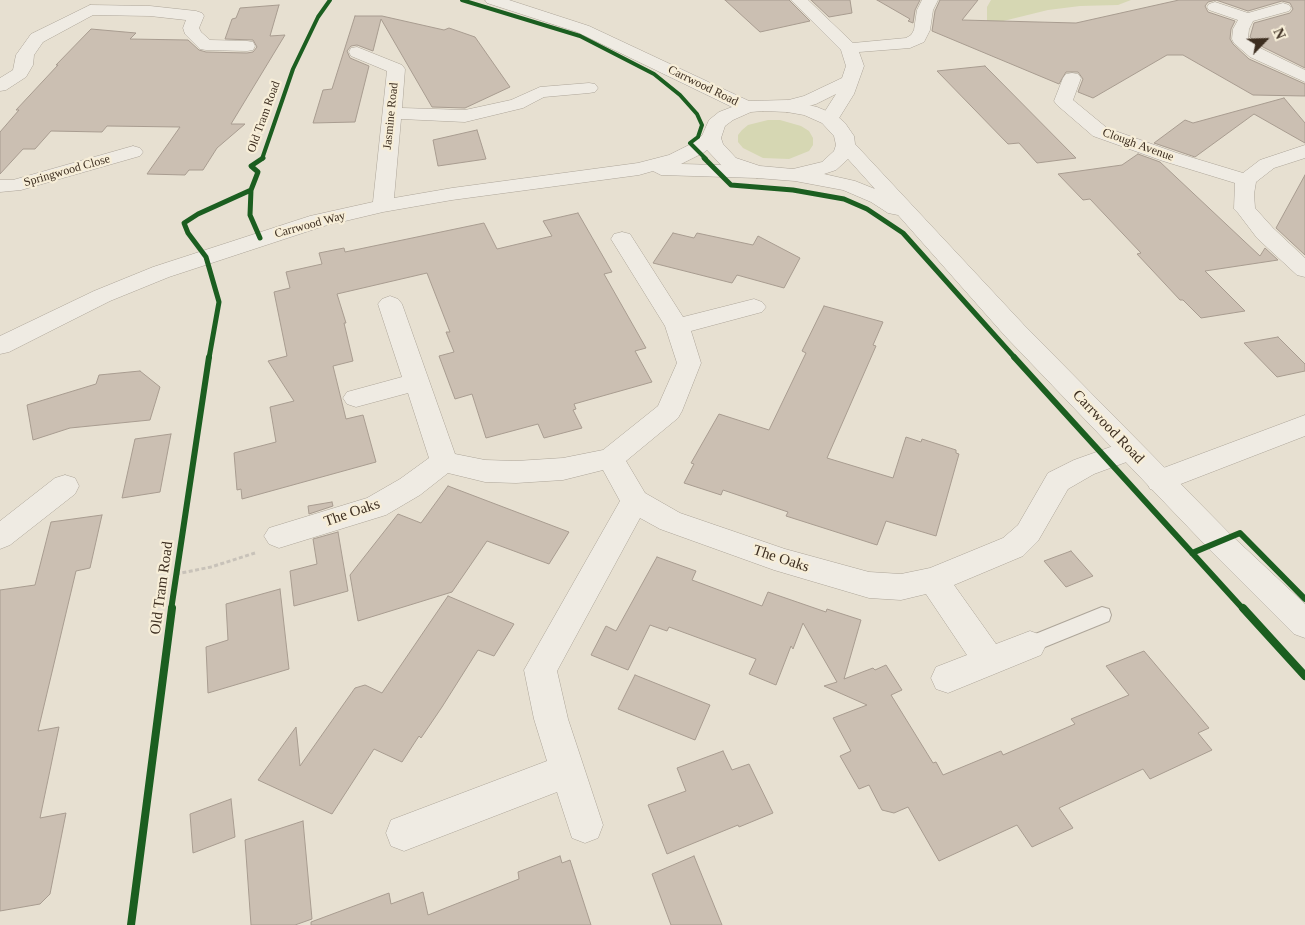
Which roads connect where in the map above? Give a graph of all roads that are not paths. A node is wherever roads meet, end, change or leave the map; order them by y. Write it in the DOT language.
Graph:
graph roads {
  1 [pos="493,0"];
  2 [pos="799,0"];
  3 [pos="930,0"];
  4 [pos="86,5"];
  5 [pos="1215,7"];
  6 [pos="1283,8"];
  7 [pos="1247,18"];
  8 [pos="247,46"];
  9 [pos="849,48"];
  10 [pos="357,52"];
  11 [pos="658,65"];
  12 [pos="1305,77"];
  13 [pos="1072,78"];
  14 [pos="849,81"];
  15 [pos="0,86"];
  16 [pos="589,88"];
  17 [pos="787,106"];
  18 [pos="747,107"];
  19 [pos="392,113"];
  20 [pos="829,119"];
  21 [pos="714,131"];
  22 [pos="846,145"];
  23 [pos="1305,151"];
  24 [pos="133,152"];
  25 [pos="639,169"];
  26 [pos="757,172"];
  27 [pos="793,175"];
  28 [pos="1246,180"];
  29 [pos="0,186"];
  30 [pos="383,206"];
  31 [pos="918,223"];
  32 [pos="622,239"];
  33 [pos="1305,270"];
  34 [pos="390,304"];
  35 [pos="754,307"];
  36 [pos="677,326"];
  37 [pos="0,346"];
  38 [pos="417,382"];
  39 [pos="356,398"];
  40 [pos="1305,425"];
  41 [pos="1130,450"];
  42 [pos="611,458"];
  43 [pos="444,462"];
  44 [pos="1160,481"];
  45 [pos="65,486"];
  46 [pos="635,501"];
  47 [pos="279,536"];
  48 [pos="0,537"];
  49 [pos="933,580"];
  50 [pos="1102,615"];
  51 [pos="1305,624"];
  52 [pos="1030,645"];
  53 [pos="989,661"];
  54 [pos="948,678"];
  55 [pos="567,771"];
  56 [pos="585,825"];
  57 [pos="404,833"];
  1 -- 11 [label="street, Carrwood Road"];
  2 -- 9 [label="street"];
  3 -- 9 [label="street"];
  4 -- 8 [label="street"];
  4 -- 15 [label="street"];
  5 -- 7 [label="street"];
  6 -- 7 [label="street"];
  7 -- 12 [label="street"];
  9 -- 14 [label="street"];
  10 -- 19 [label="street, Jasmine Road"];
  11 -- 18 [label="street, Carrwood Road"];
  11 -- 21 [label="street, Carrwood Road"];
  13 -- 28 [label="street, Clough Avenue"];
  14 -- 17 [label="street"];
  14 -- 20 [label="street"];
  16 -- 19 [label="street"];
  17 -- 18 [label="street"];
  17 -- 20 [label="street"];
  18 -- 21 [label="street, Carrwood Way"];
  19 -- 30 [label="street, Jasmine Road"];
  20 -- 22 [label="street, Carrwood Road"];
  21 -- 25 [label="street, Carrwood Way"];
  21 -- 26 [label="street, Carrwood Road"];
  22 -- 27 [label="street"];
  22 -- 31 [label="street, Carrwood Road"];
  23 -- 28 [label="street"];
  24 -- 29 [label="street, Springwood Close"];
  25 -- 26 [label="street, Carrwood Way"];
  25 -- 30 [label="street, Carrwood Way"];
  26 -- 27 [label="street"];
  27 -- 31 [label="street, Carrwood Road"];
  28 -- 33 [label="street"];
  30 -- 37 [label="street, Carrwood Way"];
  31 -- 41 [label="street, Carrwood Road"];
  32 -- 36 [label="street"];
  34 -- 38 [label="street"];
  35 -- 36 [label="street"];
  36 -- 42 [label="street"];
  38 -- 39 [label="street"];
  38 -- 43 [label="street"];
  40 -- 44 [label="street"];
  41 -- 44 [label="street, Carrwood Road"];
  41 -- 49 [label="street, The Oaks"];
  42 -- 43 [label="street"];
  42 -- 46 [label="street, The Oaks"];
  43 -- 47 [label="street, The Oaks"];
  44 -- 51 [label="street, Carrwood Road"];
  45 -- 48 [label="street"];
  46 -- 49 [label="street, The Oaks"];
  46 -- 55 [label="street"];
  49 -- 53 [label="street"];
  50 -- 52 [label="lane"];
  52 -- 53 [label="street"];
  53 -- 54 [label="street"];
  55 -- 56 [label="street"];
  55 -- 57 [label="street"];
}
